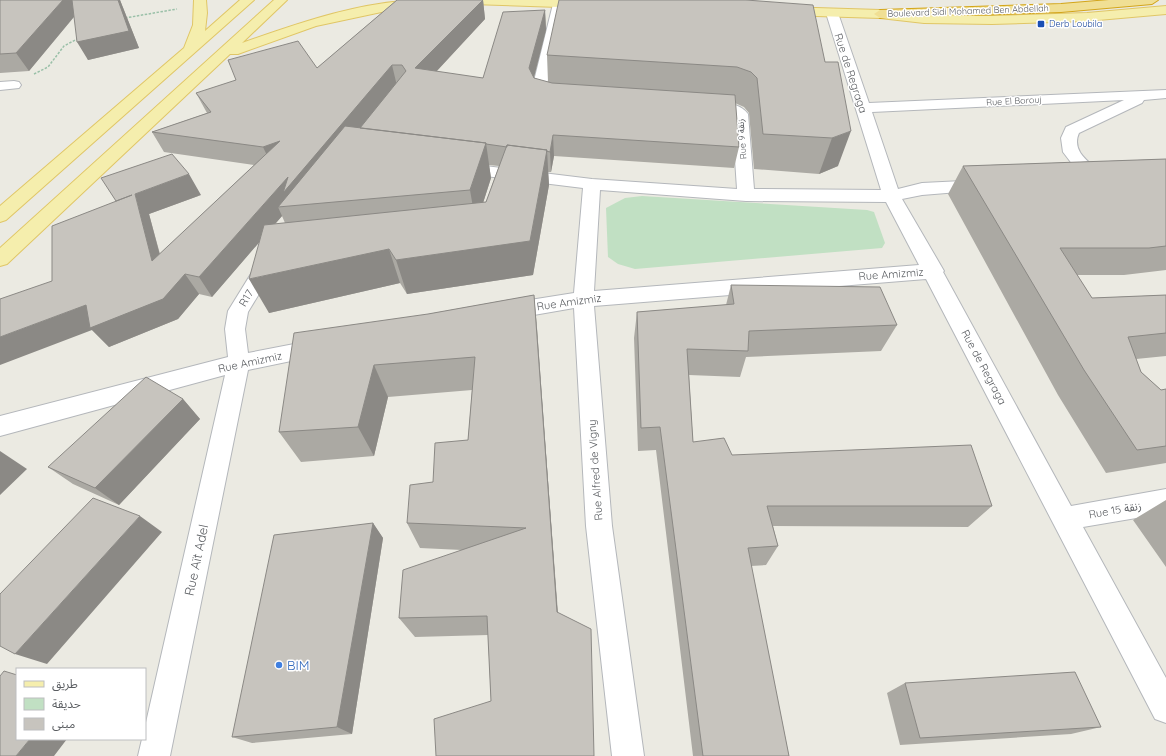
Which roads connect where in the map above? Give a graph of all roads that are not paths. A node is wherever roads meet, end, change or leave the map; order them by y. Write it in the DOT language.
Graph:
graph roads {
  1 [pos="248,0"];
  2 [pos="282,0"];
  3 [pos="419,0"];
  4 [pos="471,0"];
  5 [pos="1152,0"];
  6 [pos="201,3"];
  7 [pos="559,3"];
  8 [pos="599,5"];
  9 [pos="1166,10"];
  10 [pos="774,11"];
  11 [pos="832,13"];
  12 [pos="880,14"];
  13 [pos="191,49"];
  14 [pos="223,55"];
  15 [pos="1166,94"];
  16 [pos="1146,95"];
  17 [pos="568,98"];
  18 [pos="692,106"];
  19 [pos="862,108"];
  20 [pos="443,166"];
  21 [pos="1078,182"];
  22 [pos="592,184"];
  23 [pos="999,184"];
  24 [pos="746,195"];
  25 [pos="892,196"];
  26 [pos="0,216"];
  27 [pos="279,250"];
  28 [pos="0,259"];
  29 [pos="934,271"];
  30 [pos="583,299"];
  31 [pos="490,314"];
  32 [pos="341,343"];
  33 [pos="239,363"];
  34 [pos="0,426"];
  35 [pos="1166,501"];
  36 [pos="1064,519"];
  37 [pos="1166,708"];
  38 [pos="154,756"];
  39 [pos="628,756"];
  1 -- 13 [label="main road"];
  2 -- 14 [label="main road"];
  3 -- 14 [label="main road"];
  4 -- 7 [label="main road"];
  5 -- 12 [label="highway, Boulevard Sidi Mohamed Ben Abdellah"];
  6 -- 13 [label="main road"];
  7 -- 8 [label="main road"];
  7 -- 17 [label="street"];
  9 -- 12 [label="main road, Boulevard Sidi Mohamed Ben Abdellah"];
  10 -- 11 [label="main road, Boulevard Sidi Mohamed Ben Abdellah"];
  11 -- 12 [label="main road, Boulevard Sidi Mohamed Ben Abdellah"];
  11 -- 19 [label="street, Rue de Regraga"];
  13 -- 26 [label="main road"];
  14 -- 28 [label="main road"];
  15 -- 16 [label="street, Rue El Borouj"];
  16 -- 19 [label="street, Rue El Borouj"];
  16 -- 21 [label="street"];
  18 -- 24 [label="street, Rue 9 زنقة"];
  19 -- 25 [label="street, Rue de Regraga"];
  20 -- 22 [label="street"];
  22 -- 24 [label="street"];
  22 -- 30 [label="street, Rue Alfred de Vigny"];
  23 -- 25 [label="street"];
  24 -- 25 [label="street"];
  25 -- 29 [label="street, Rue de Regraga"];
  27 -- 33 [label="street, R17"];
  29 -- 30 [label="street, Rue Amizmiz"];
  29 -- 36 [label="street, Rue de Regraga"];
  30 -- 31 [label="street, Rue Amizmiz"];
  30 -- 39 [label="street, Rue Alfred de Vigny"];
  32 -- 33 [label="street, Rue Amizmiz"];
  33 -- 34 [label="street, Rue Amizmiz"];
  33 -- 38 [label="street, Rue Aït Adel"];
  35 -- 36 [label="street, Rue 15 زنقة"];
  36 -- 37 [label="street, Rue de Regraga"];
}
